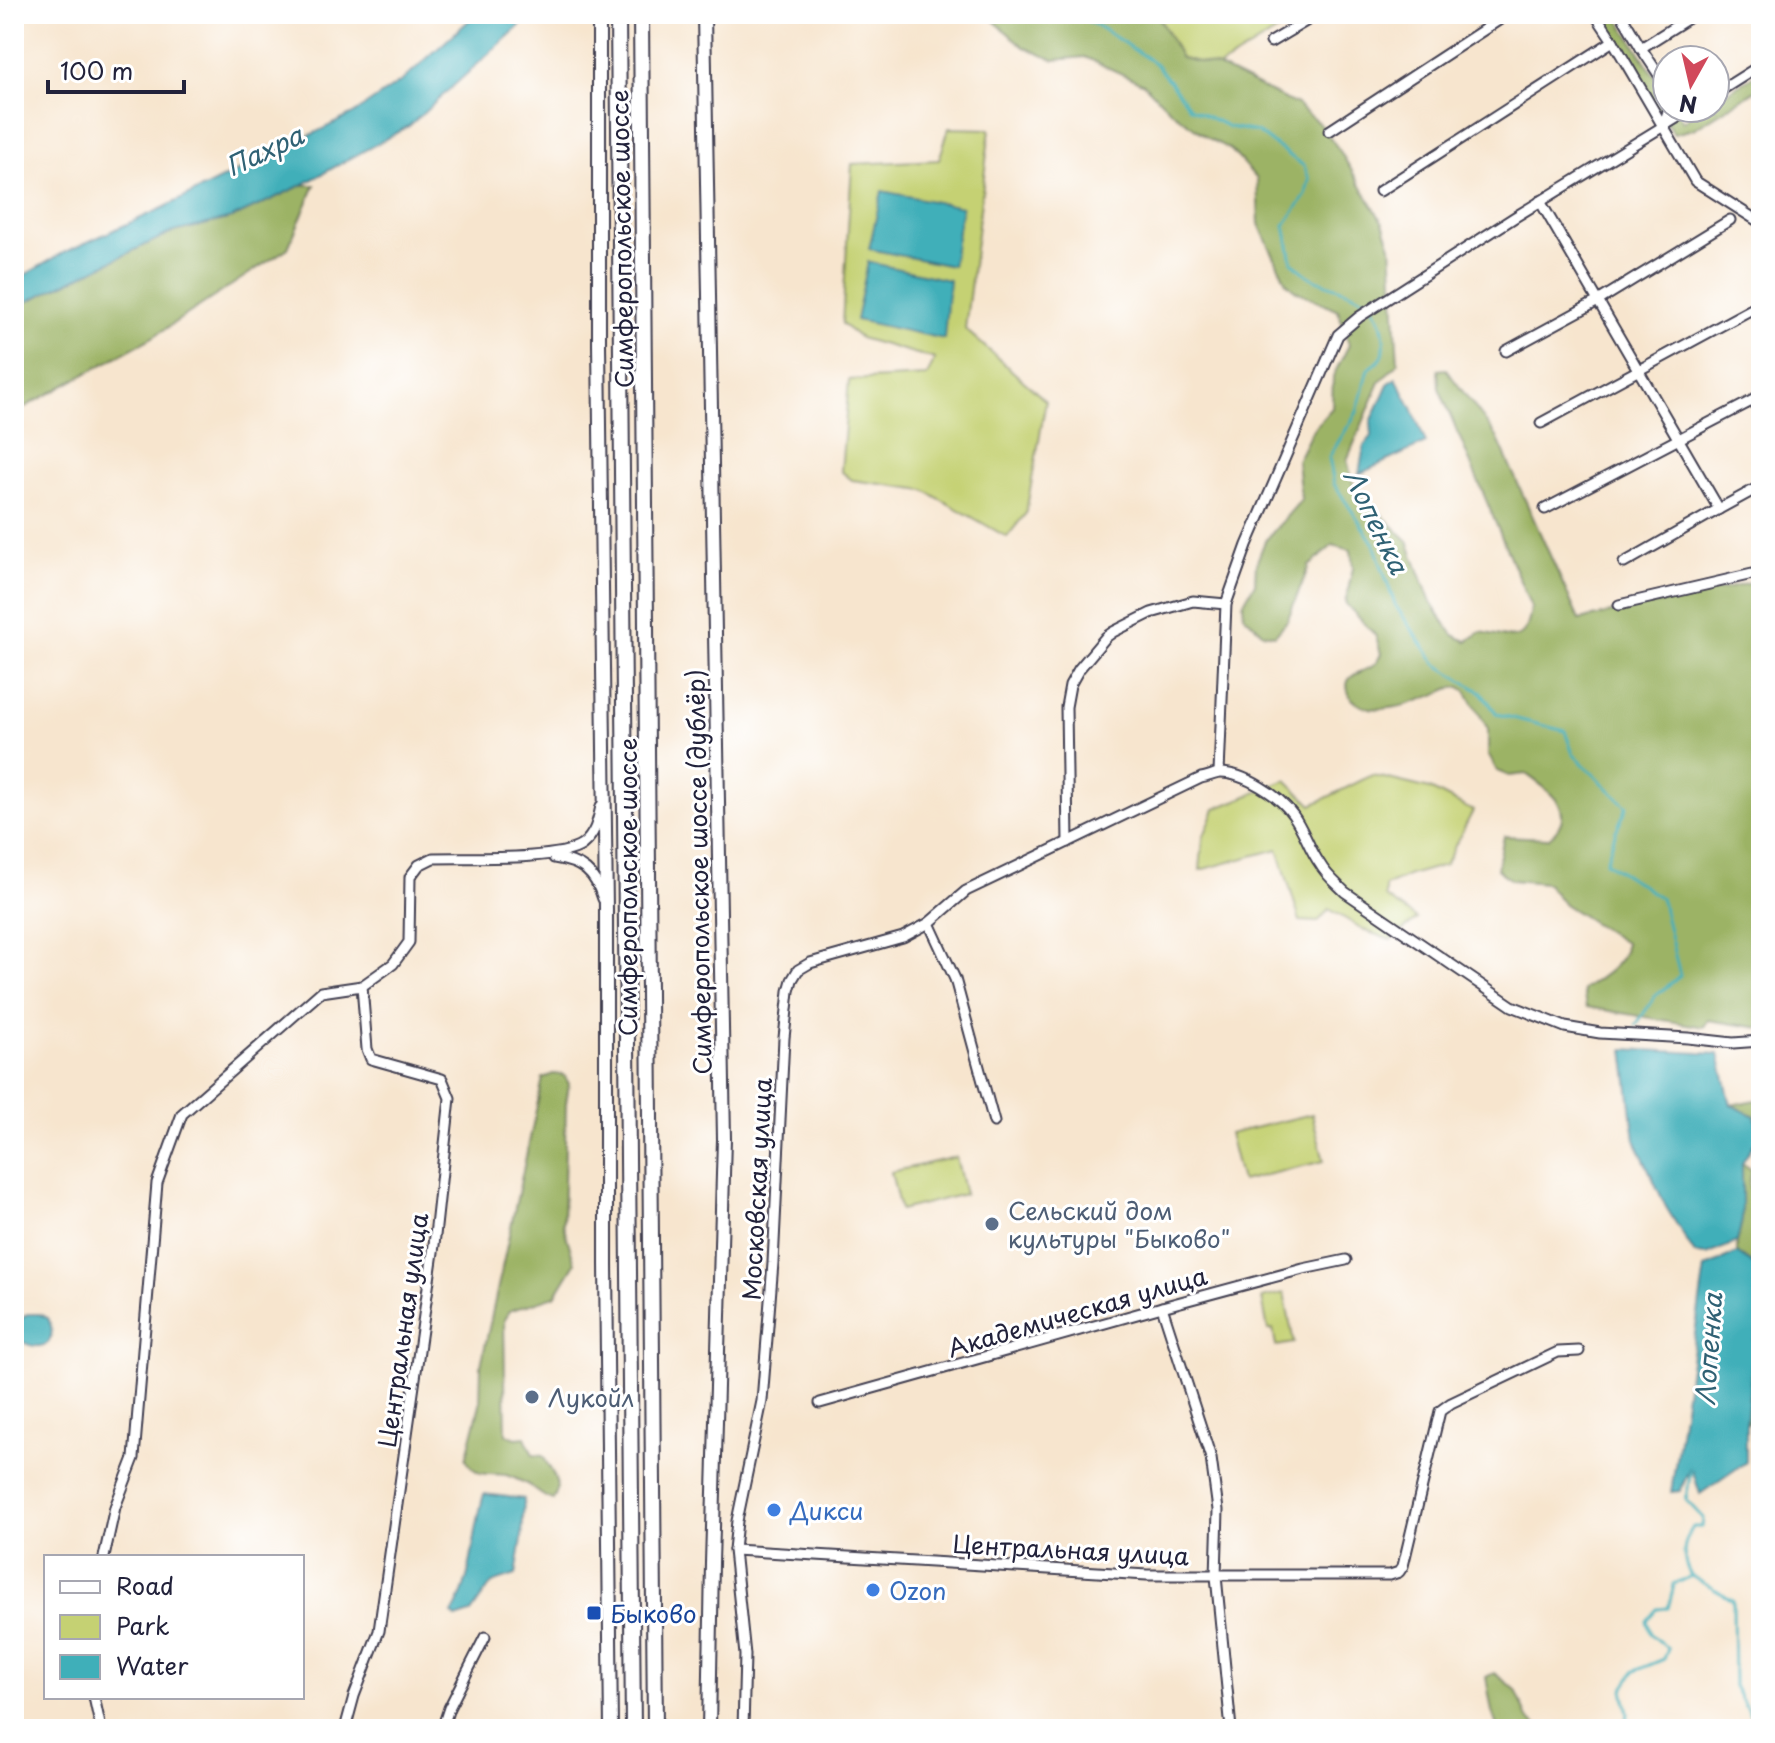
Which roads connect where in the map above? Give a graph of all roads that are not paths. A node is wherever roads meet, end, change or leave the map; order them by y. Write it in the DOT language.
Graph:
graph roads {
  1 [pos="599,14"];
  2 [pos="618,14"];
  3 [pos="641,14"];
  4 [pos="704,14"];
  5 [pos="1318,14"];
  6 [pos="1508,14"];
  7 [pos="1595,14"];
  8 [pos="1621,14"];
  9 [pos="1695,14"];
  10 [pos="1613,41"];
  11 [pos="1271,42"];
  12 [pos="1641,48"];
  13 [pos="1651,63"];
  14 [pos="1761,65"];
  15 [pos="1731,84"];
  16 [pos="1664,124"];
  17 [pos="1668,124"];
  18 [pos="1663,127"];
  19 [pos="1329,131"];
  20 [pos="1380,191"];
  21 [pos="1540,201"];
  22 [pos="1730,220"];
  23 [pos="1761,223"];
  24 [pos="1598,301"];
  25 [pos="1761,304"];
  26 [pos="1506,351"];
  27 [pos="1639,371"];
  28 [pos="1761,396"];
  29 [pos="1541,423"];
  30 [pos="1678,439"];
  31 [pos="1761,486"];
  32 [pos="1545,509"];
  33 [pos="1719,509"];
  34 [pos="1624,563"];
  35 [pos="1761,572"];
  36 [pos="1226,604"];
  37 [pos="1619,605"];
  38 [pos="1219,773"];
  39 [pos="604,795"];
  40 [pos="1068,842"];
  41 [pos="543,856"];
  42 [pos="606,909"];
  43 [pos="929,923"];
  44 [pos="362,986"];
  45 [pos="1761,1041"];
  46 [pos="994,1122"];
  47 [pos="1346,1260"];
  48 [pos="1162,1307"];
  49 [pos="1579,1351"];
  50 [pos="820,1403"];
  51 [pos="734,1550"];
  52 [pos="104,1555"];
  53 [pos="1216,1576"];
  54 [pos="485,1637"];
  55 [pos="94,1699"];
  56 [pos="101,1729"];
  57 [pos="345,1729"];
  58 [pos="442,1729"];
  59 [pos="611,1729"];
  60 [pos="633,1729"];
  61 [pos="655,1729"];
  62 [pos="709,1729"];
  63 [pos="743,1729"];
  64 [pos="1231,1729"];
  1 -- 39 [label="main road"];
  2 -- 60 [label="highway, Симферопольское шоссе"];
  3 -- 61 [label="highway, Симферопольское шоссе"];
  4 -- 62 [label="main road, Симферопольское шоссе (дублёр)"];
  5 -- 11 [label="street"];
  6 -- 19 [label="street"];
  7 -- 10 [label="street"];
  8 -- 12 [label="street"];
  9 -- 12 [label="street"];
  10 -- 18 [label="street"];
  10 -- 20 [label="street"];
  12 -- 13 [label="street"];
  14 -- 15 [label="street"];
  16 -- 18 [label="street"];
  17 -- 18 [label="street"];
  18 -- 21 [label="street"];
  18 -- 23 [label="street"];
  21 -- 24 [label="street"];
  21 -- 36 [label="street"];
  22 -- 24 [label="street"];
  24 -- 26 [label="street"];
  24 -- 27 [label="street"];
  25 -- 27 [label="street"];
  27 -- 29 [label="street"];
  27 -- 30 [label="street"];
  28 -- 30 [label="street"];
  30 -- 32 [label="street"];
  30 -- 33 [label="street"];
  31 -- 33 [label="street"];
  33 -- 34 [label="street"];
  35 -- 37 [label="street"];
  36 -- 38 [label="street"];
  36 -- 40 [label="street"];
  38 -- 40 [label="street, Московская улица"];
  38 -- 45 [label="street"];
  39 -- 41 [label="street"];
  39 -- 42 [label="main road"];
  40 -- 43 [label="street, Московская улица"];
  41 -- 42 [label="street"];
  41 -- 44 [label="street"];
  42 -- 59 [label="main road"];
  43 -- 46 [label="street"];
  43 -- 51 [label="street, Московская улица"];
  44 -- 52 [label="street"];
  44 -- 57 [label="street, Центральная улица"];
  47 -- 48 [label="street, Академическая улица"];
  48 -- 50 [label="street, Академическая улица"];
  48 -- 53 [label="street"];
  49 -- 53 [label="street, Центральная улица"];
  51 -- 53 [label="street, Центральная улица"];
  51 -- 63 [label="street, Московская улица"];
  53 -- 64 [label="street"];
  54 -- 58 [label="street"];
  55 -- 56 [label="street"];
}
